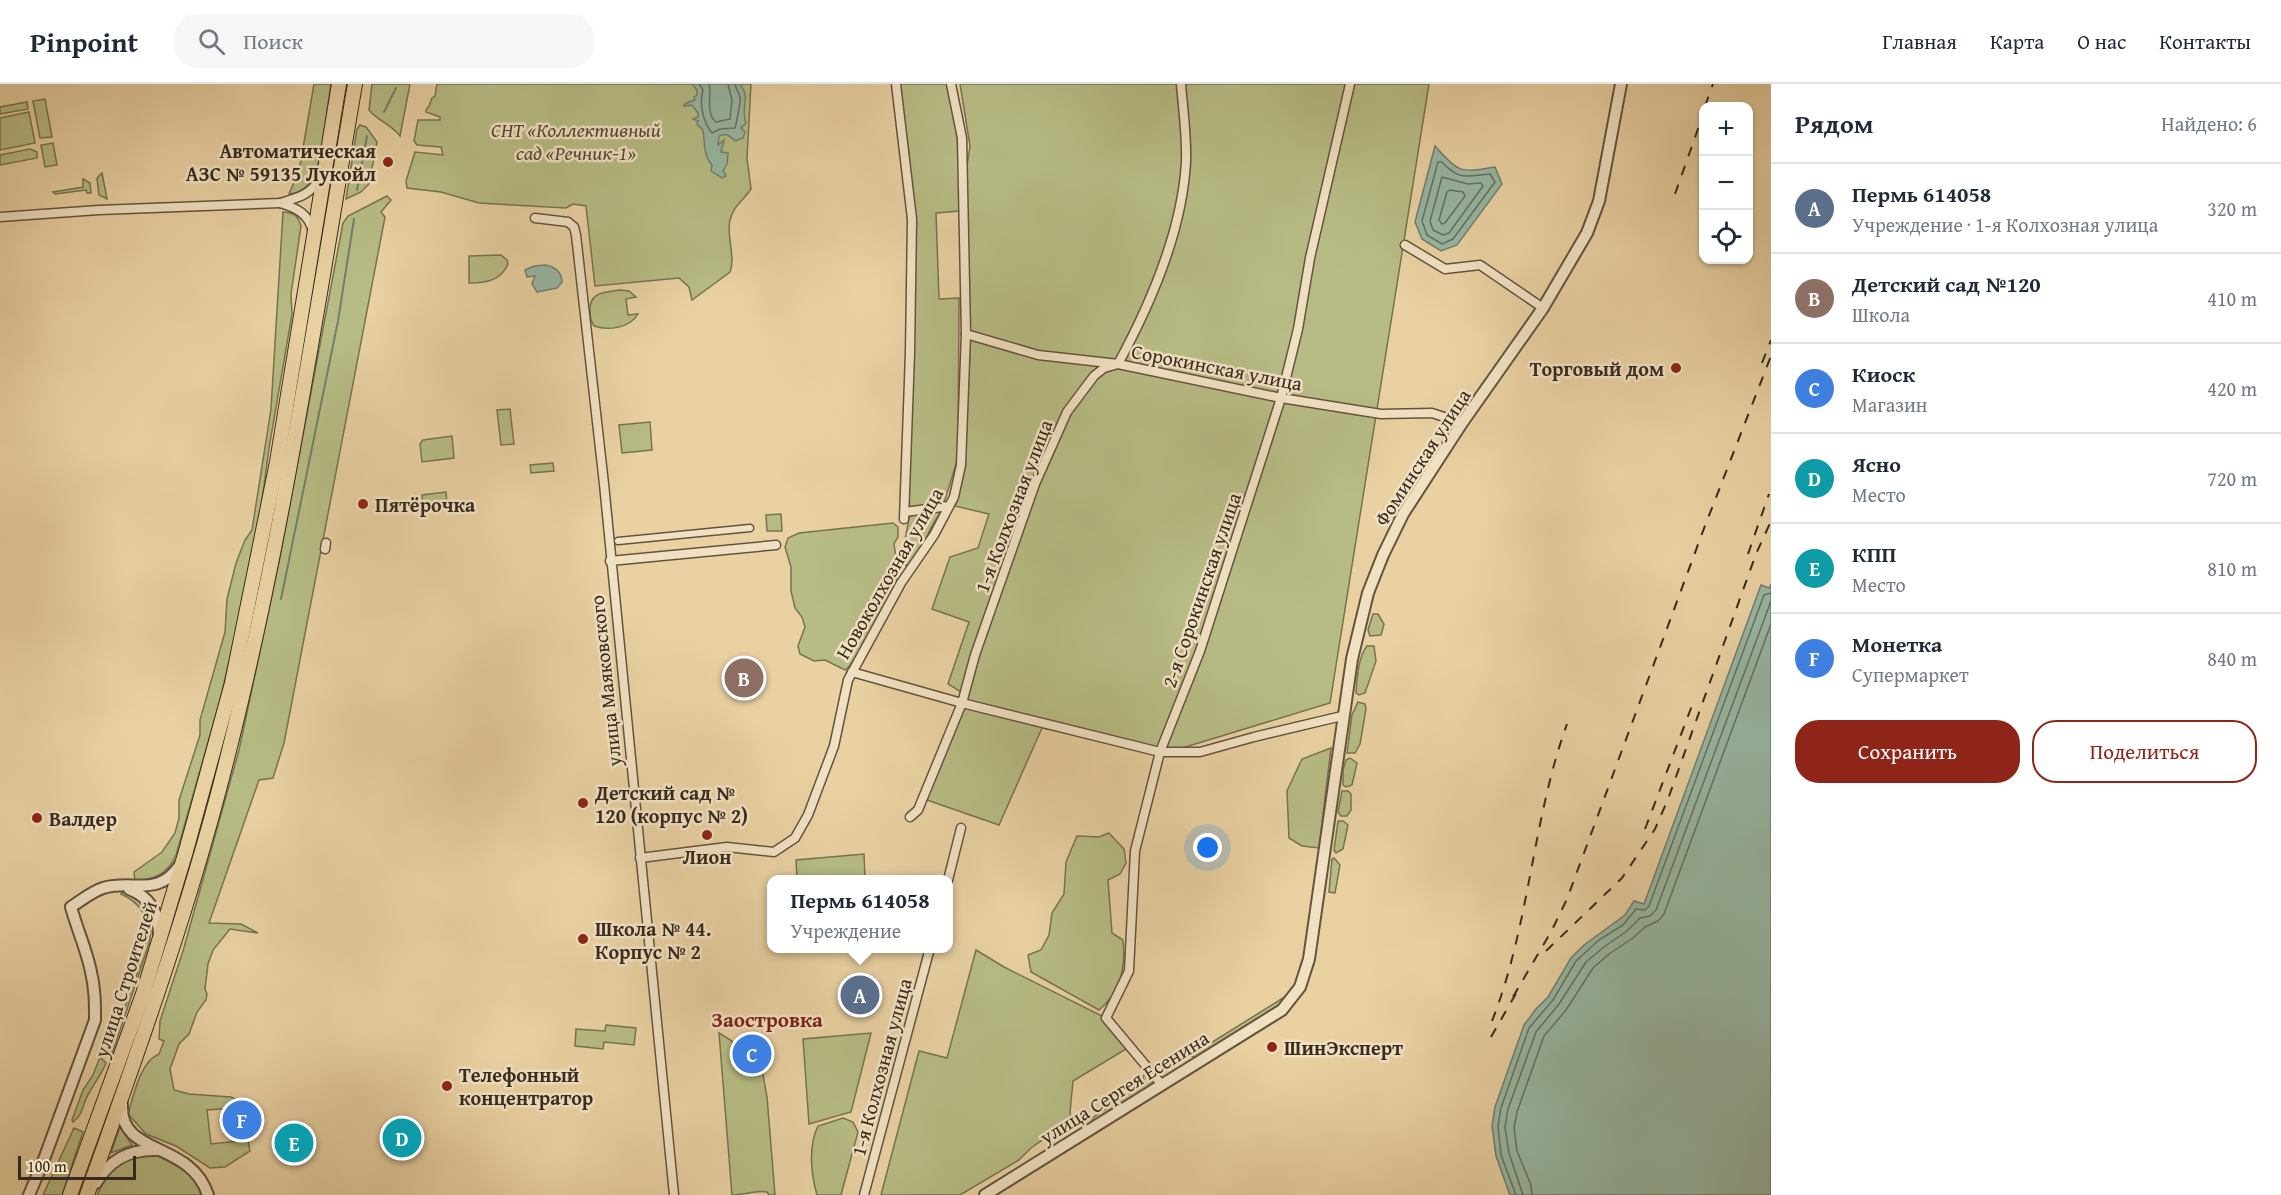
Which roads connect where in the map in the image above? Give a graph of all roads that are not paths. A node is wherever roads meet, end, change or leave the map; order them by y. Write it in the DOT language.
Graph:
graph roads {
  1 [pos="339,84"];
  2 [pos="355,84"];
  3 [pos="896,84"];
  4 [pos="951,84"];
  5 [pos="1181,84"];
  6 [pos="1350,84"];
  7 [pos="1621,84"];
  8 [pos="326,160"];
  9 [pos="280,203"];
  10 [pos="0,217"];
  11 [pos="535,219"];
  12 [pos="1405,245"];
  13 [pos="314,246"];
  14 [pos="1543,308"];
  15 [pos="966,334"];
  16 [pos="1118,364"];
  17 [pos="1281,398"];
  18 [pos="1462,423"];
  19 [pos="949,507"];
  20 [pos="750,528"];
  21 [pos="618,541"];
  22 [pos="776,545"];
  23 [pos="610,561"];
  24 [pos="852,672"];
  25 [pos="962,703"];
  26 [pos="1342,716"];
  27 [pos="1160,752"];
  28 [pos="910,817"];
  29 [pos="961,828"];
  30 [pos="186,851"];
  31 [pos="640,858"];
  32 [pos="949,875"];
  33 [pos="123,886"];
  34 [pos="158,949"];
  35 [pos="929,953"];
  36 [pos="1281,1010"];
  37 [pos="1162,1085"];
  38 [pos="124,1092"];
  39 [pos="164,1151"];
  40 [pos="28,1195"];
  41 [pos="70,1195"];
  42 [pos="88,1195"];
  43 [pos="208,1195"];
  44 [pos="674,1195"];
  45 [pos="864,1195"];
  46 [pos="985,1195"];
  1 -- 8 [label="main road, улица Строителей"];
  2 -- 38 [label="main road, улица Строителей"];
  3 -- 19 [label="street, Новоколхозная улица"];
  4 -- 15 [label="street, Новоколхозная улица"];
  5 -- 16 [label="street"];
  6 -- 17 [label="street, 2-я Сорокинская улица"];
  7 -- 14 [label="street, Фоминская улица"];
  8 -- 9 [label="street"];
  8 -- 13 [label="main road, улица Строителей"];
  9 -- 10 [label="street"];
  9 -- 13 [label="street"];
  11 -- 23 [label="street, улица Маяковского"];
  12 -- 14 [label="street"];
  13 -- 30 [label="main road, улица Строителей"];
  14 -- 18 [label="street, Фоминская улица"];
  15 -- 16 [label="street, Сорокинская улица"];
  15 -- 19 [label="street, Новоколхозная улица"];
  16 -- 17 [label="street, Сорокинская улица"];
  16 -- 25 [label="street, 1-я Колхозная улица"];
  17 -- 18 [label="street, Сорокинская улица"];
  17 -- 27 [label="street, 2-я Сорокинская улица"];
  18 -- 26 [label="street, Фоминская улица"];
  19 -- 24 [label="street, Новоколхозная улица"];
  20 -- 21 [label="street"];
  22 -- 23 [label="street"];
  23 -- 31 [label="street, улица Маяковского"];
  24 -- 25 [label="street"];
  24 -- 31 [label="street, Новоколхозная улица"];
  25 -- 27 [label="street"];
  25 -- 28 [label="street, 1-я Колхозная улица"];
  26 -- 27 [label="street"];
  26 -- 36 [label="street, Фоминская улица"];
  27 -- 37 [label="street, 2-я Сорокинская улица"];
  29 -- 32 [label="street"];
  30 -- 33 [label="street"];
  30 -- 34 [label="main road, улица Строителей"];
  31 -- 44 [label="street, улица Маяковского"];
  33 -- 34 [label="street"];
  33 -- 40 [label="street"];
  34 -- 41 [label="main road, улица Строителей"];
  35 -- 45 [label="street, 1-я Колхозная улица"];
  36 -- 37 [label="street, улица Сергея Есенина"];
  37 -- 46 [label="street, улица Сергея Есенина"];
  38 -- 39 [label="street"];
  38 -- 42 [label="main road, улица Строителей"];
  39 -- 42 [label="street"];
  39 -- 43 [label="street"];
}
